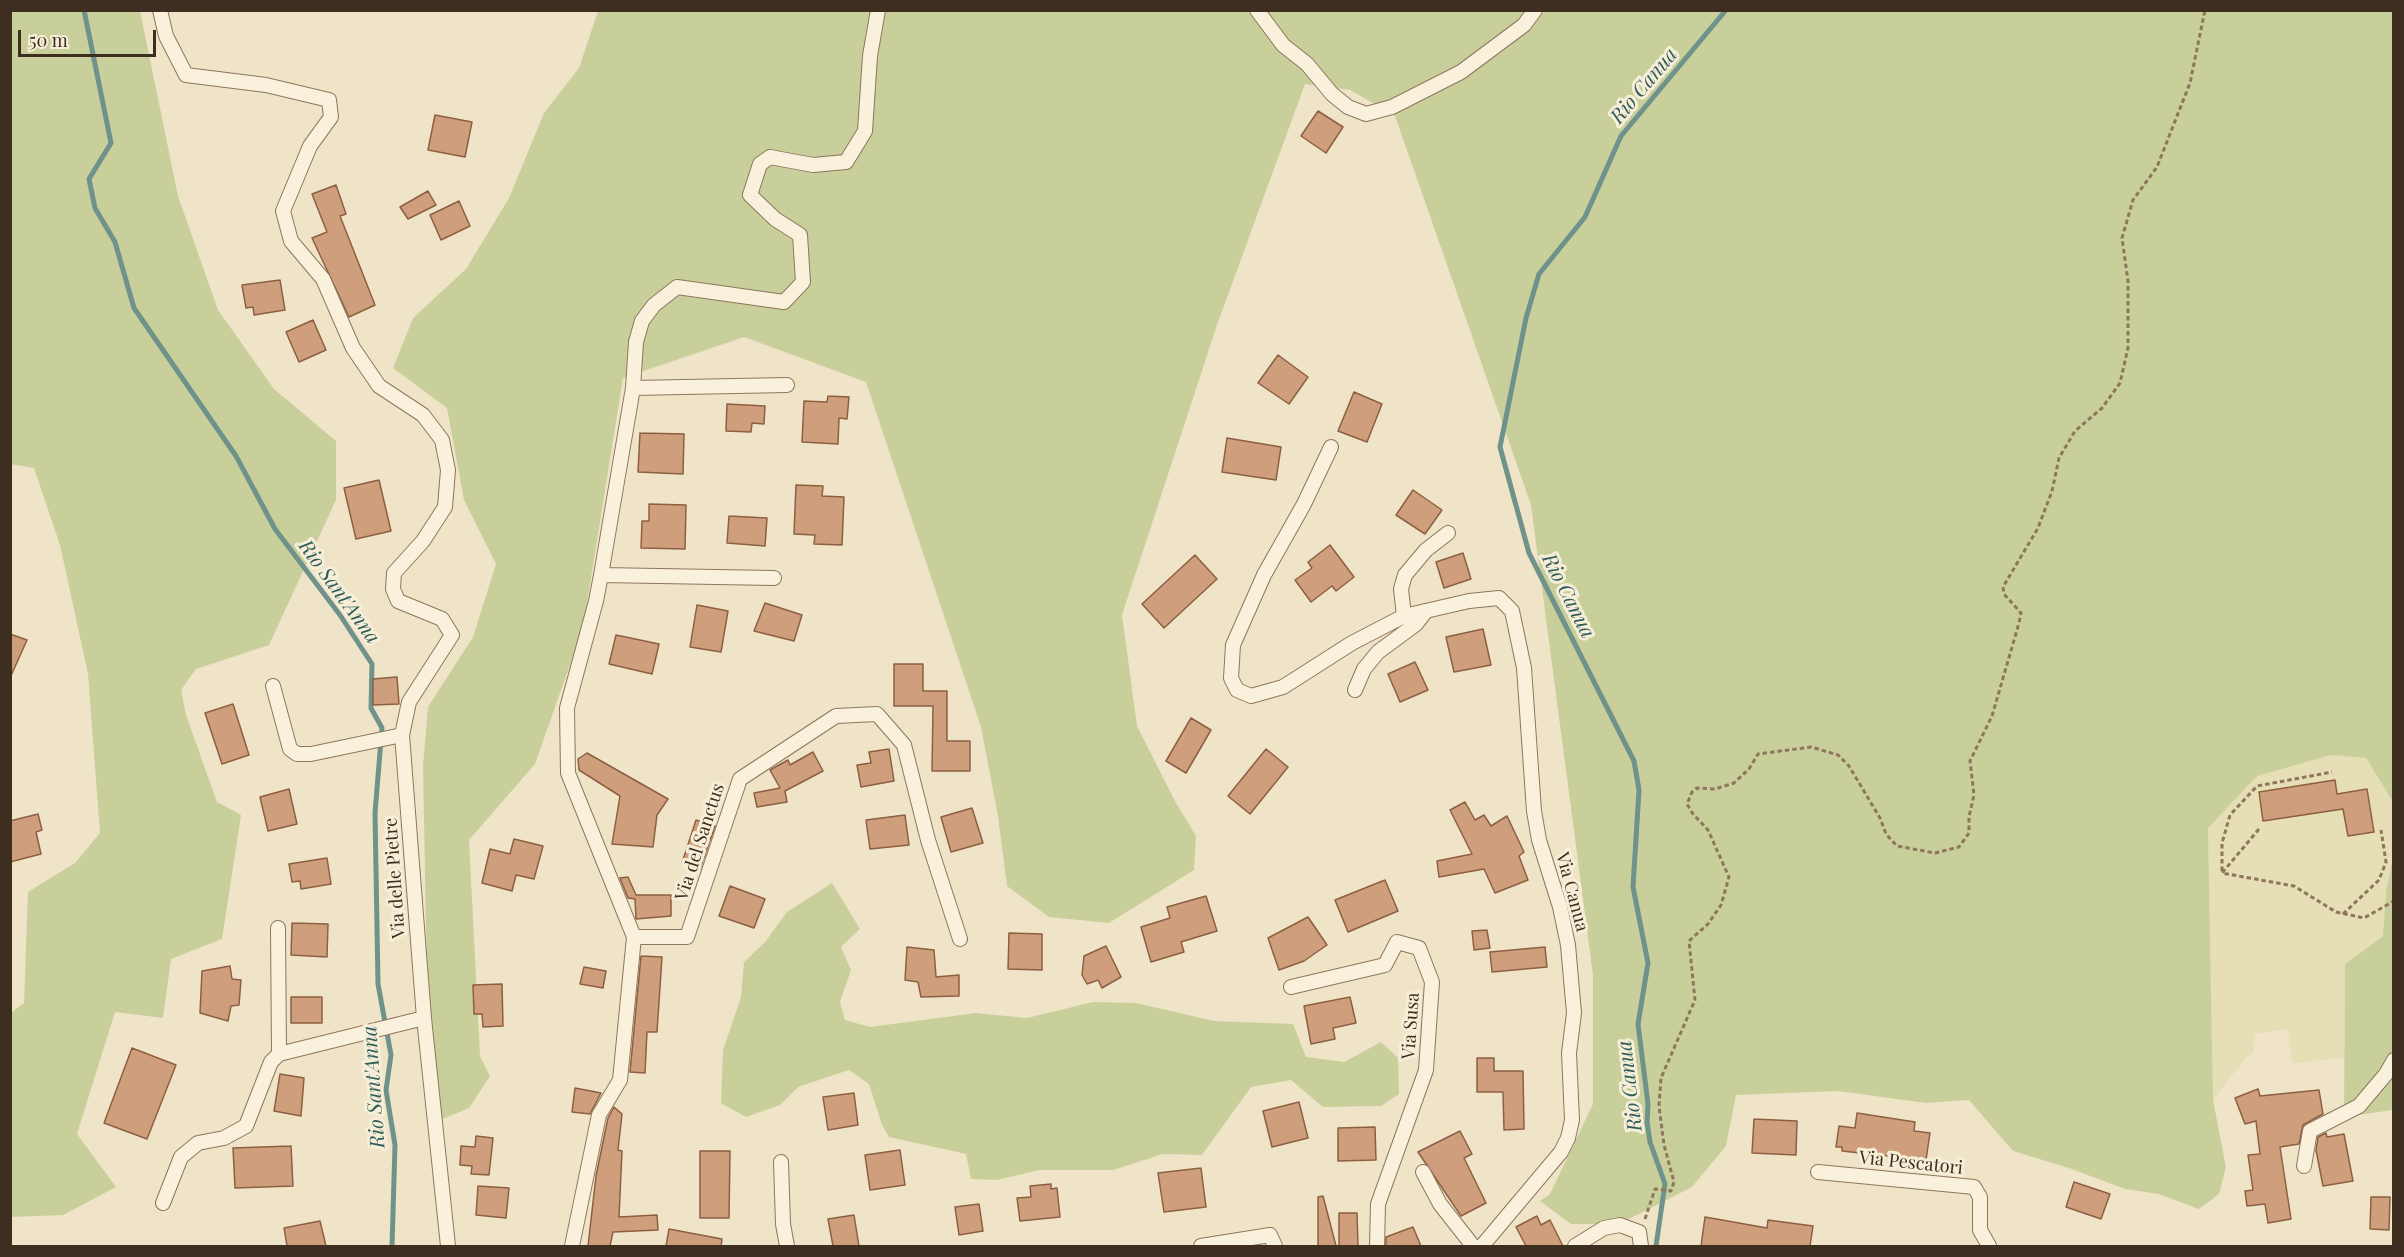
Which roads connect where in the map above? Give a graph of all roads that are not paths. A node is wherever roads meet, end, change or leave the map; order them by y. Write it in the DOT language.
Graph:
graph roads {
  1 [pos="160,10"];
  2 [pos="878,10"];
  3 [pos="1257,10"];
  4 [pos="1535,10"];
  5 [pos="788,386"];
  6 [pos="633,387"];
  7 [pos="1331,447"];
  8 [pos="1448,533"];
  9 [pos="601,575"];
  10 [pos="774,578"];
  11 [pos="1426,611"];
  12 [pos="1404,616"];
  13 [pos="273,686"];
  14 [pos="1354,690"];
  15 [pos="399,736"];
  16 [pos="278,928"];
  17 [pos="634,937"];
  18 [pos="960,939"];
  19 [pos="1291,987"];
  20 [pos="418,1019"];
  21 [pos="279,1054"];
  22 [pos="2394,1060"];
  23 [pos="781,1162"];
  24 [pos="2304,1166"];
  25 [pos="1423,1172"];
  26 [pos="1818,1172"];
  27 [pos="163,1203"];
  28 [pos="448,1246"];
  29 [pos="572,1246"];
  30 [pos="787,1246"];
  31 [pos="1201,1246"];
  32 [pos="1275,1246"];
  33 [pos="1377,1246"];
  34 [pos="1473,1246"];
  35 [pos="1482,1246"];
  36 [pos="1575,1246"];
  37 [pos="1641,1246"];
  38 [pos="1989,1246"];
  1 -- 15 [label="street, Via delle Pietre"];
  2 -- 6 [label="street"];
  3 -- 4 [label="street"];
  5 -- 6 [label="street"];
  6 -- 9 [label="street"];
  7 -- 12 [label="street, Via Canua"];
  8 -- 12 [label="street"];
  9 -- 10 [label="street"];
  9 -- 17 [label="street"];
  11 -- 12 [label="street, Via Canua"];
  11 -- 14 [label="street"];
  11 -- 35 [label="street, Via Canua"];
  13 -- 15 [label="street"];
  15 -- 20 [label="street, Via delle Pietre"];
  16 -- 21 [label="street"];
  17 -- 18 [label="street, Via del Sanctus"];
  17 -- 29 [label="street"];
  19 -- 33 [label="street, Via Susa"];
  20 -- 21 [label="street"];
  20 -- 28 [label="street, Via delle Pietre"];
  21 -- 27 [label="street"];
  22 -- 24 [label="street"];
  23 -- 30 [label="street"];
  25 -- 34 [label="street"];
  26 -- 38 [label="street, Via Pescatori"];
  31 -- 32 [label="street"];
  36 -- 37 [label="street"];
}
